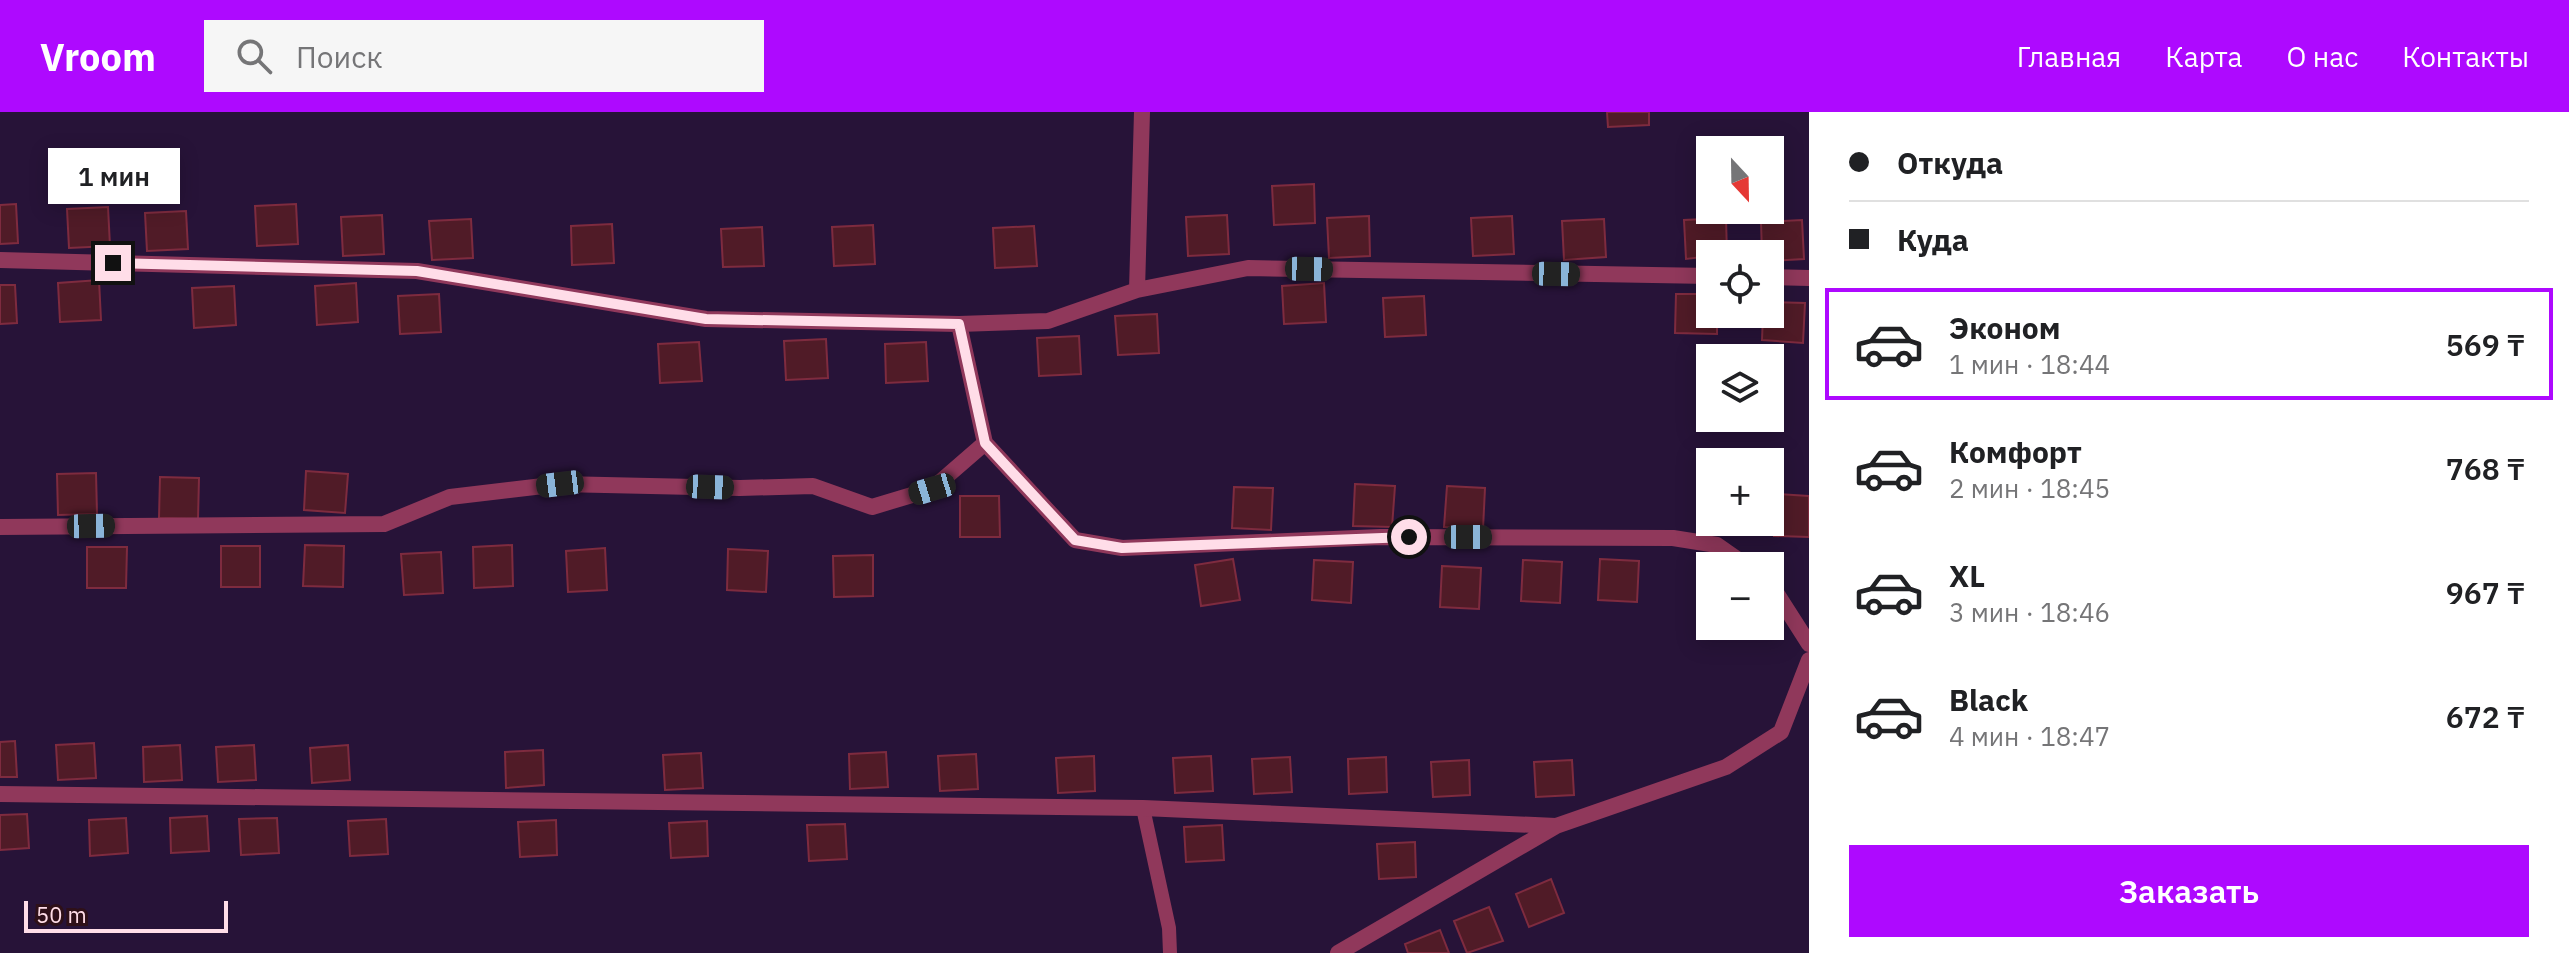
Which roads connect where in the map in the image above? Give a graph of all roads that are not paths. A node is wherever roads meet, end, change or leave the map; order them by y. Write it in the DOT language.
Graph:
graph roads {
  1 [pos="1142,112"];
  2 [pos="0,260"];
  3 [pos="1696,276"];
  4 [pos="1784,277"];
  5 [pos="1809,278"];
  6 [pos="1137,290"];
  7 [pos="959,324"];
  8 [pos="985,443"];
  9 [pos="0,527"];
  10 [pos="1727,552"];
  11 [pos="1784,605"];
  12 [pos="1809,644"];
  13 [pos="1809,660"];
  14 [pos="0,794"];
  15 [pos="1143,808"];
  16 [pos="1556,826"];
  17 [pos="1170,953"];
  18 [pos="1338,953"];
  1 -- 6 [label="street"];
  2 -- 7 [label="street"];
  3 -- 6 [label="street"];
  4 -- 5 [label="street"];
  6 -- 7 [label="street"];
  7 -- 8 [label="street"];
  8 -- 9 [label="street"];
  8 -- 10 [label="street"];
  11 -- 12 [label="street"];
  13 -- 16 [label="street"];
  14 -- 15 [label="street"];
  15 -- 16 [label="street"];
  15 -- 17 [label="lane"];
  16 -- 18 [label="street"];
}
